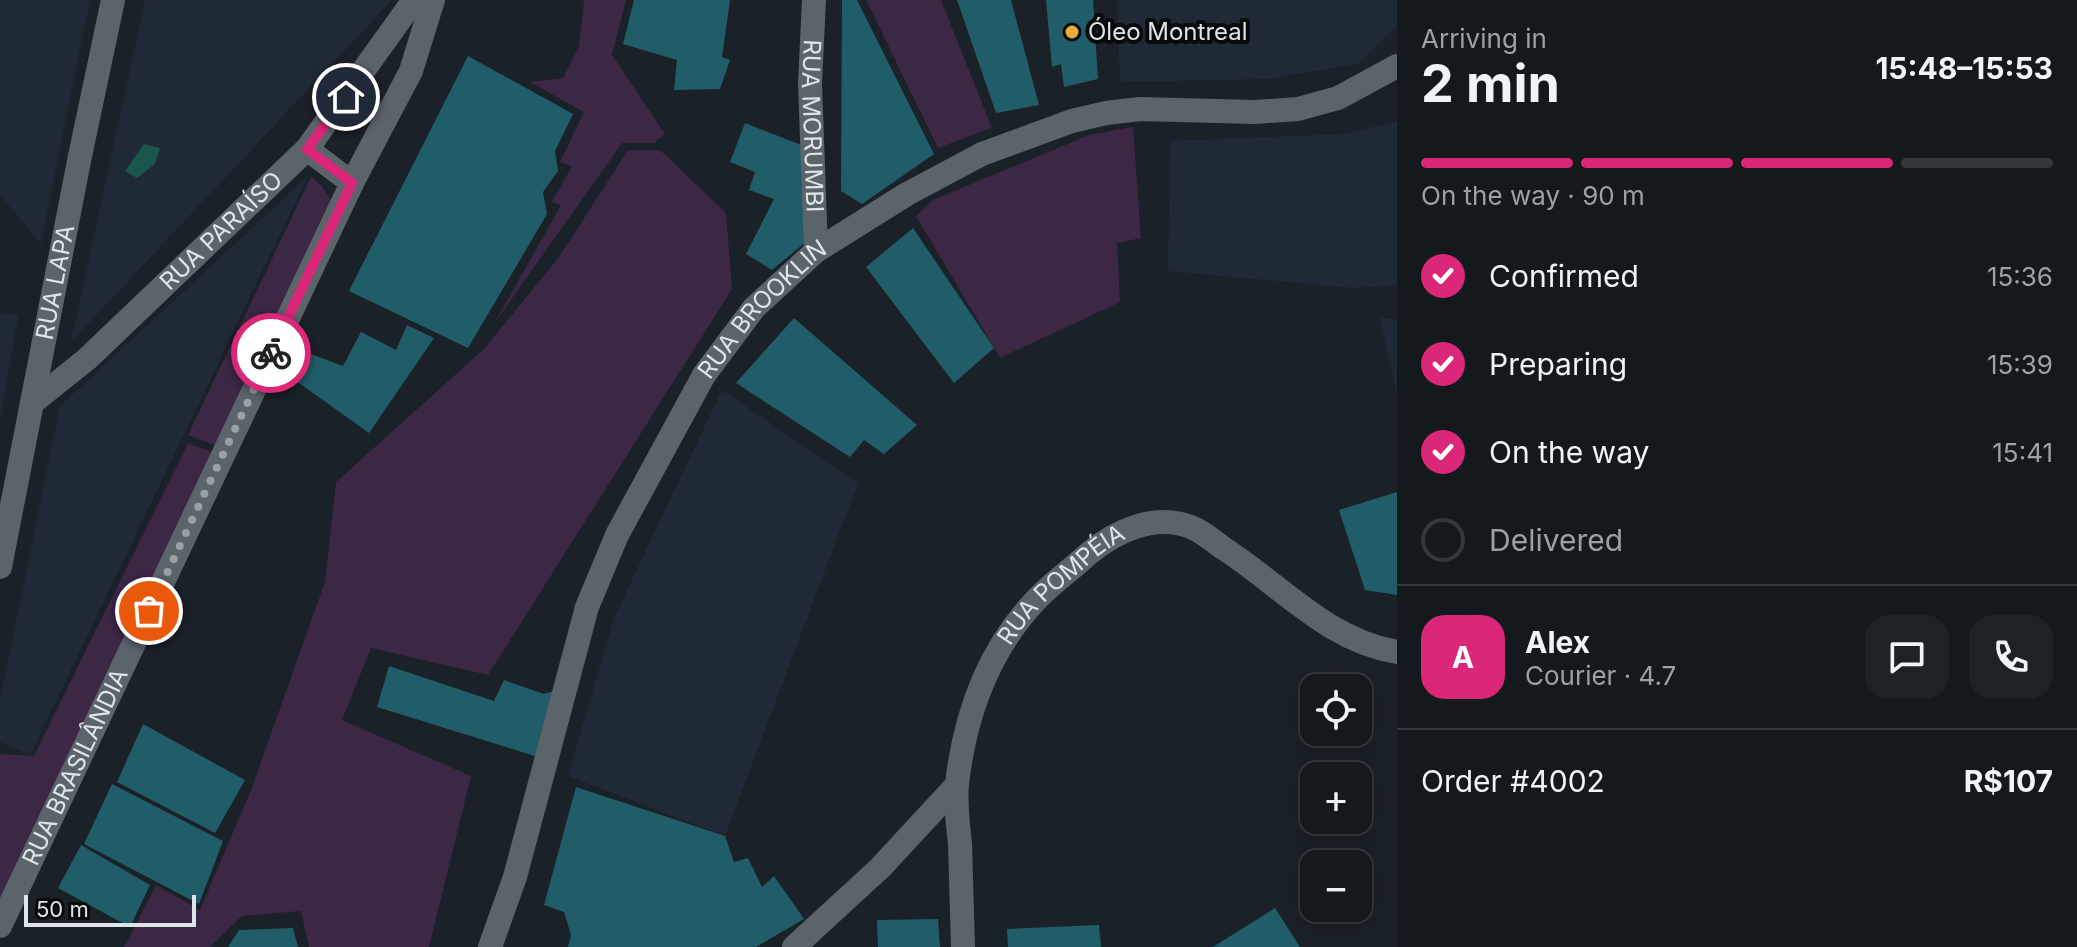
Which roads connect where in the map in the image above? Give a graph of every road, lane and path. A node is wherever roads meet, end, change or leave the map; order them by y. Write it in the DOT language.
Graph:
graph roads {
  1 [pos="113,0"];
  2 [pos="414,0"];
  3 [pos="433,0"];
  4 [pos="814,0"];
  5 [pos="1397,66"];
  6 [pos="307,149"];
  7 [pos="352,183"];
  8 [pos="816,251"];
  9 [pos="32,403"];
  10 [pos="0,567"];
  11 [pos="1397,652"];
  12 [pos="956,786"];
  13 [pos="0,926"];
  14 [pos="490,947"];
  15 [pos="794,947"];
  16 [pos="963,947"];
  1 -- 9 [label="street, RUA LAPA"];
  2 -- 6 [label="street, RUA PARAÍSO"];
  3 -- 7 [label="street, RUA BRASILÂNDIA"];
  4 -- 8 [label="street, RUA MORUMBI"];
  5 -- 8 [label="street, RUA BROOKLIN"];
  6 -- 7 [label="street"];
  6 -- 9 [label="street, RUA PARAÍSO"];
  7 -- 13 [label="street, RUA BRASILÂNDIA"];
  8 -- 14 [label="street, RUA BROOKLIN"];
  9 -- 10 [label="street, RUA LAPA"];
  11 -- 12 [label="street, RUA POMPÉIA"];
  12 -- 15 [label="street"];
  12 -- 16 [label="street, RUA POMPÉIA"];
}
